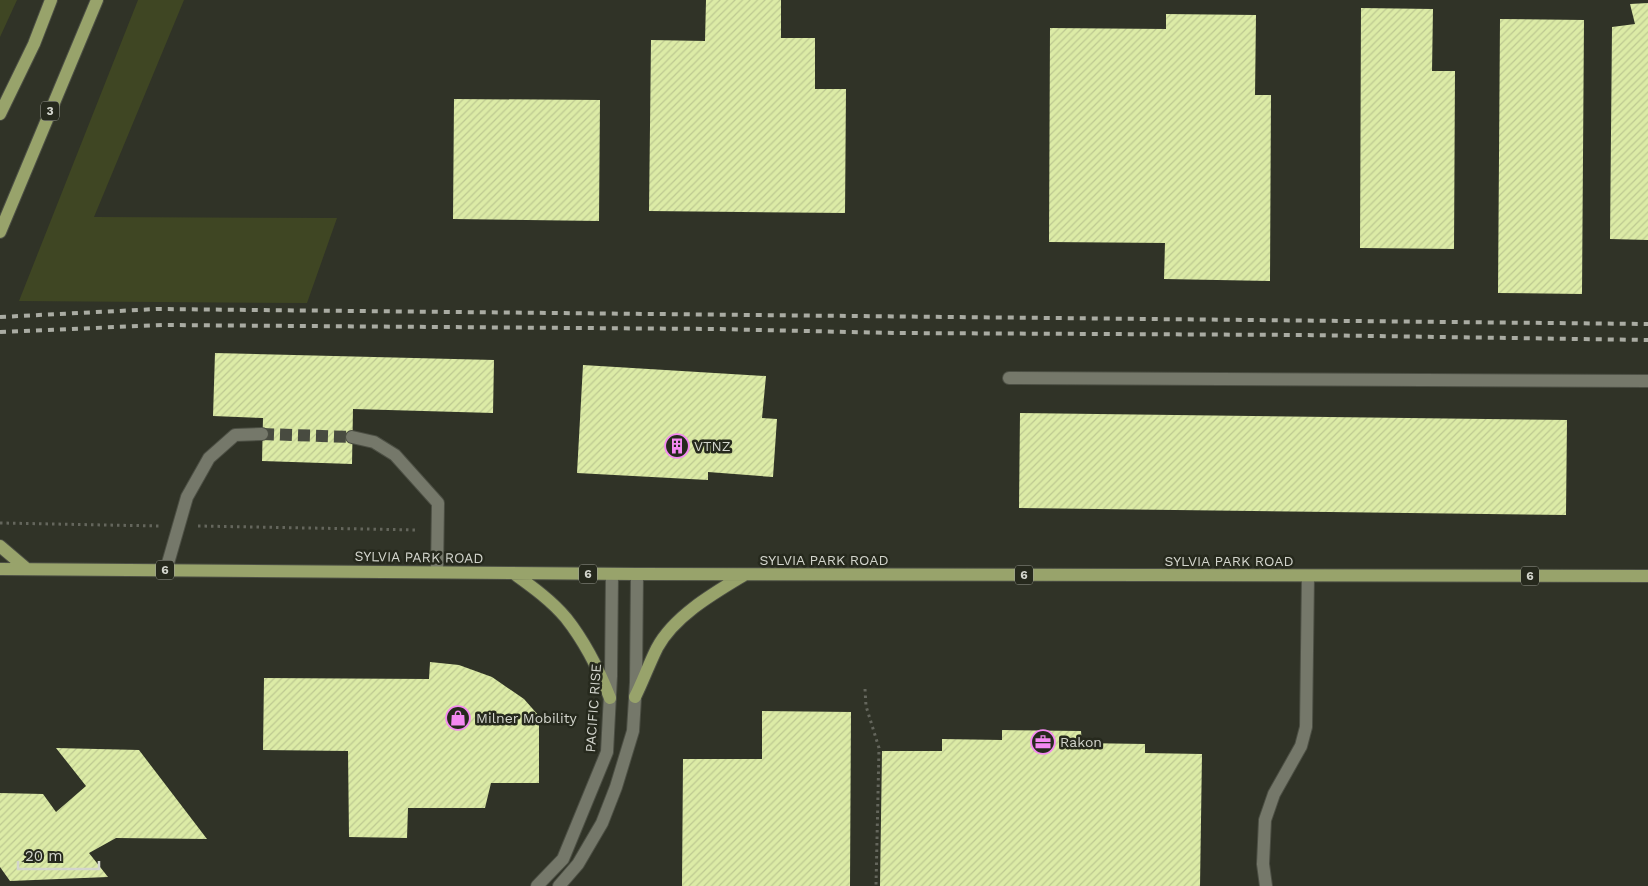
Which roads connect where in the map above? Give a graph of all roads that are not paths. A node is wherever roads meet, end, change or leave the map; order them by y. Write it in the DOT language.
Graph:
graph roads {
  1 [pos="51,0"];
  2 [pos="97,0"];
  3 [pos="0,114"];
  4 [pos="0,232"];
  5 [pos="1009,378"];
  6 [pos="1648,381"];
  7 [pos="262,434"];
  8 [pos="352,437"];
  9 [pos="0,546"];
  10 [pos="28,568"];
  11 [pos="0,569"];
  12 [pos="166,570"];
  13 [pos="437,572"];
  14 [pos="513,573"];
  15 [pos="612,574"];
  16 [pos="637,574"];
  17 [pos="744,575"];
  18 [pos="1308,576"];
  19 [pos="1648,576"];
  20 [pos="0,577"];
  21 [pos="635,697"];
  22 [pos="610,698"];
  23 [pos="537,886"];
  24 [pos="559,886"];
  25 [pos="1266,886"];
  1 -- 3 [label="main road"];
  2 -- 4 [label="main road, 3"];
  5 -- 6 [label="street"];
  7 -- 12 [label="street"];
  8 -- 13 [label="street"];
  9 -- 10 [label="main road"];
  10 -- 11 [label="main road, SYLVIA PARK ROAD / 6"];
  10 -- 12 [label="main road, SYLVIA PARK ROAD / 6"];
  10 -- 20 [label="main road"];
  12 -- 13 [label="main road, SYLVIA PARK ROAD / 6"];
  13 -- 14 [label="main road, SYLVIA PARK ROAD / 6"];
  14 -- 15 [label="main road, SYLVIA PARK ROAD / 6"];
  14 -- 22 [label="main road"];
  15 -- 16 [label="main road, SYLVIA PARK ROAD / 6"];
  15 -- 22 [label="street, PACIFIC RISE"];
  16 -- 17 [label="main road, SYLVIA PARK ROAD / 6"];
  16 -- 21 [label="street"];
  17 -- 18 [label="main road, SYLVIA PARK ROAD / 6"];
  17 -- 21 [label="main road"];
  18 -- 19 [label="main road, SYLVIA PARK ROAD / 6"];
  18 -- 25 [label="street"];
  21 -- 24 [label="street"];
  22 -- 23 [label="street, PACIFIC RISE"];
}
